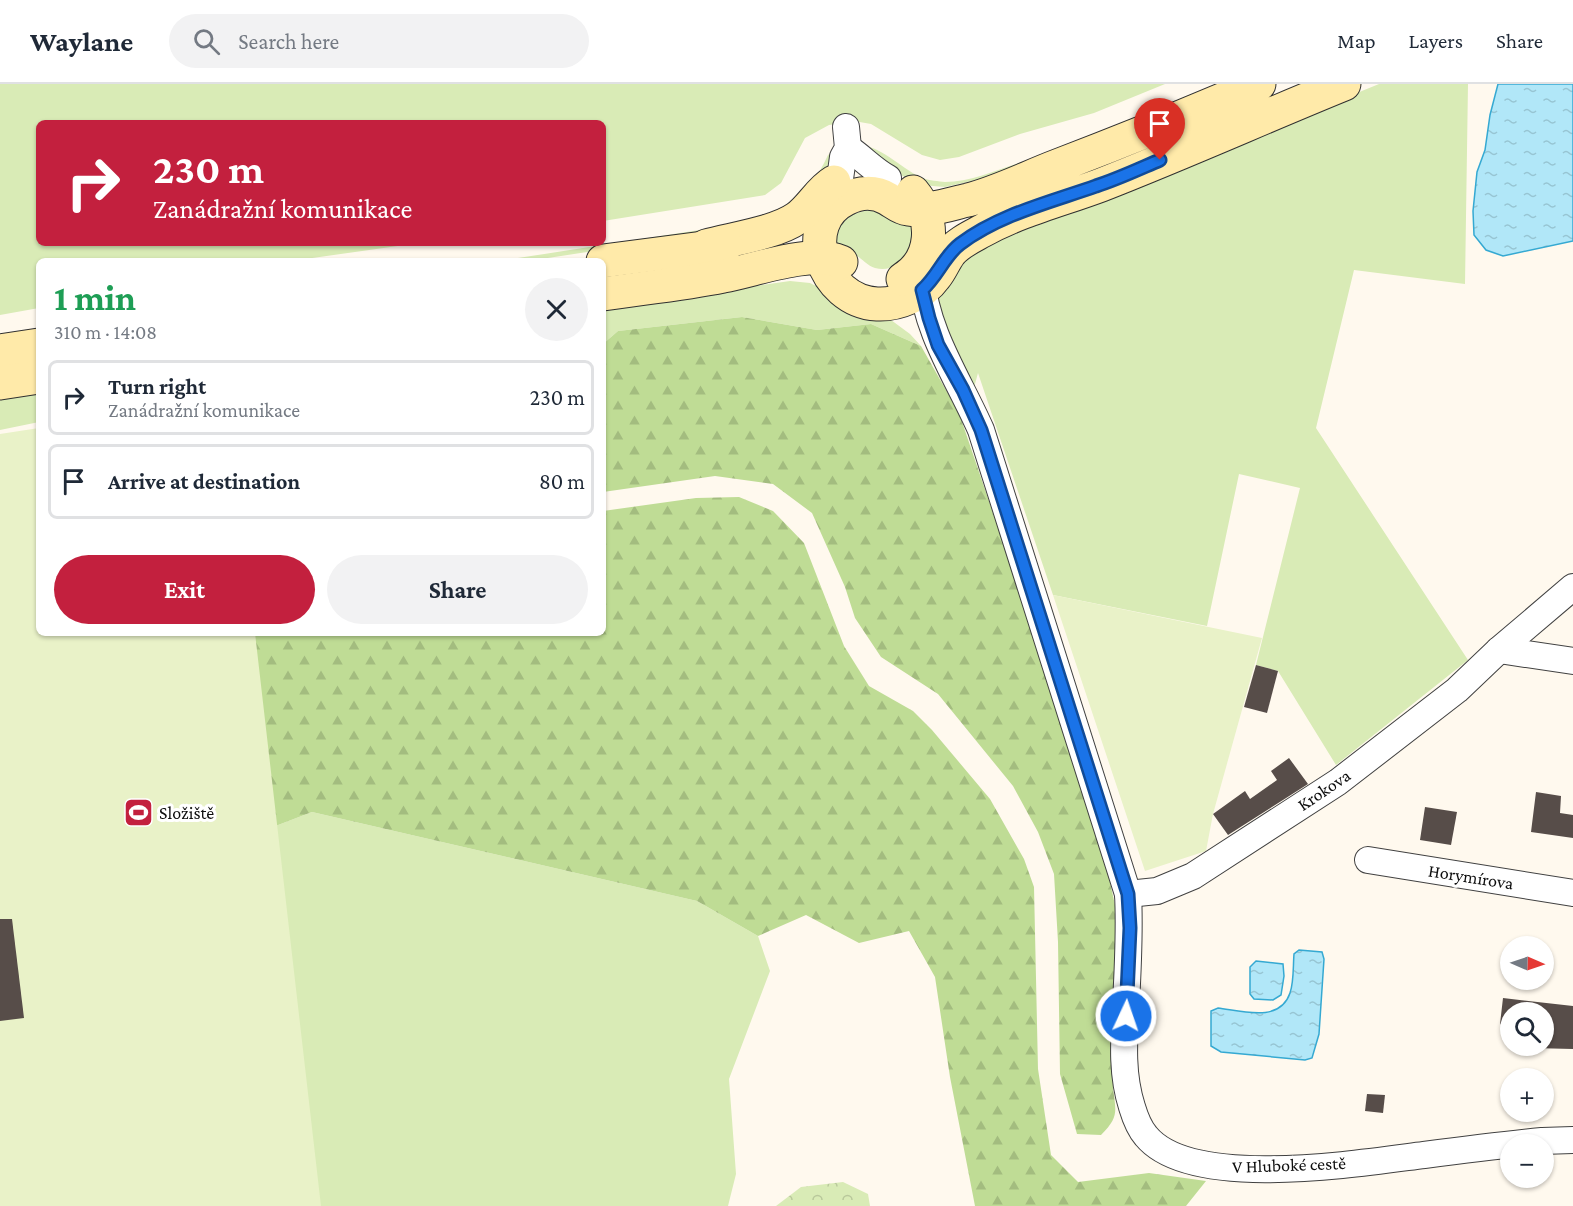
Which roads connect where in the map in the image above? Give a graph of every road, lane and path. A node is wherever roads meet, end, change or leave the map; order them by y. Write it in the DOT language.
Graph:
graph roads {
  1 [pos="1259,84"];
  2 [pos="1344,84"];
  3 [pos="845,151"];
  4 [pos="909,193"];
  5 [pos="829,215"];
  6 [pos="706,246"];
  7 [pos="606,261"];
  8 [pos="923,269"];
  9 [pos="827,271"];
  10 [pos="606,294"];
  11 [pos="884,304"];
  12 [pos="36,345"];
  13 [pos="938,345"];
  14 [pos="0,351"];
  15 [pos="36,377"];
  16 [pos="0,383"];
  17 [pos="1573,587"];
  18 [pos="1499,650"];
  19 [pos="1573,661"];
  20 [pos="1368,860"];
  21 [pos="1573,893"];
  22 [pos="1128,894"];
  23 [pos="1573,1140"];
  1 -- 4 [label="main road"];
  2 -- 8 [label="main road"];
  3 -- 4 [label="main road"];
  3 -- 5 [label="street"];
  3 -- 6 [label="main road"];
  4 -- 5 [label="main road"];
  4 -- 8 [label="main road"];
  5 -- 6 [label="main road"];
  5 -- 9 [label="main road"];
  6 -- 7 [label="main road"];
  8 -- 9 [label="main road"];
  8 -- 11 [label="main road"];
  8 -- 13 [label="street, V Hluboké cestě"];
  9 -- 10 [label="main road"];
  9 -- 11 [label="main road"];
  11 -- 13 [label="street, V Hluboké cestě"];
  12 -- 14 [label="main road"];
  13 -- 22 [label="street, V Hluboké cestě"];
  15 -- 16 [label="main road"];
  17 -- 18 [label="street, Krokova"];
  18 -- 19 [label="street"];
  18 -- 22 [label="street, Krokova"];
  20 -- 21 [label="street, Horymírova"];
  22 -- 23 [label="street, V Hluboké cestě"];
}
